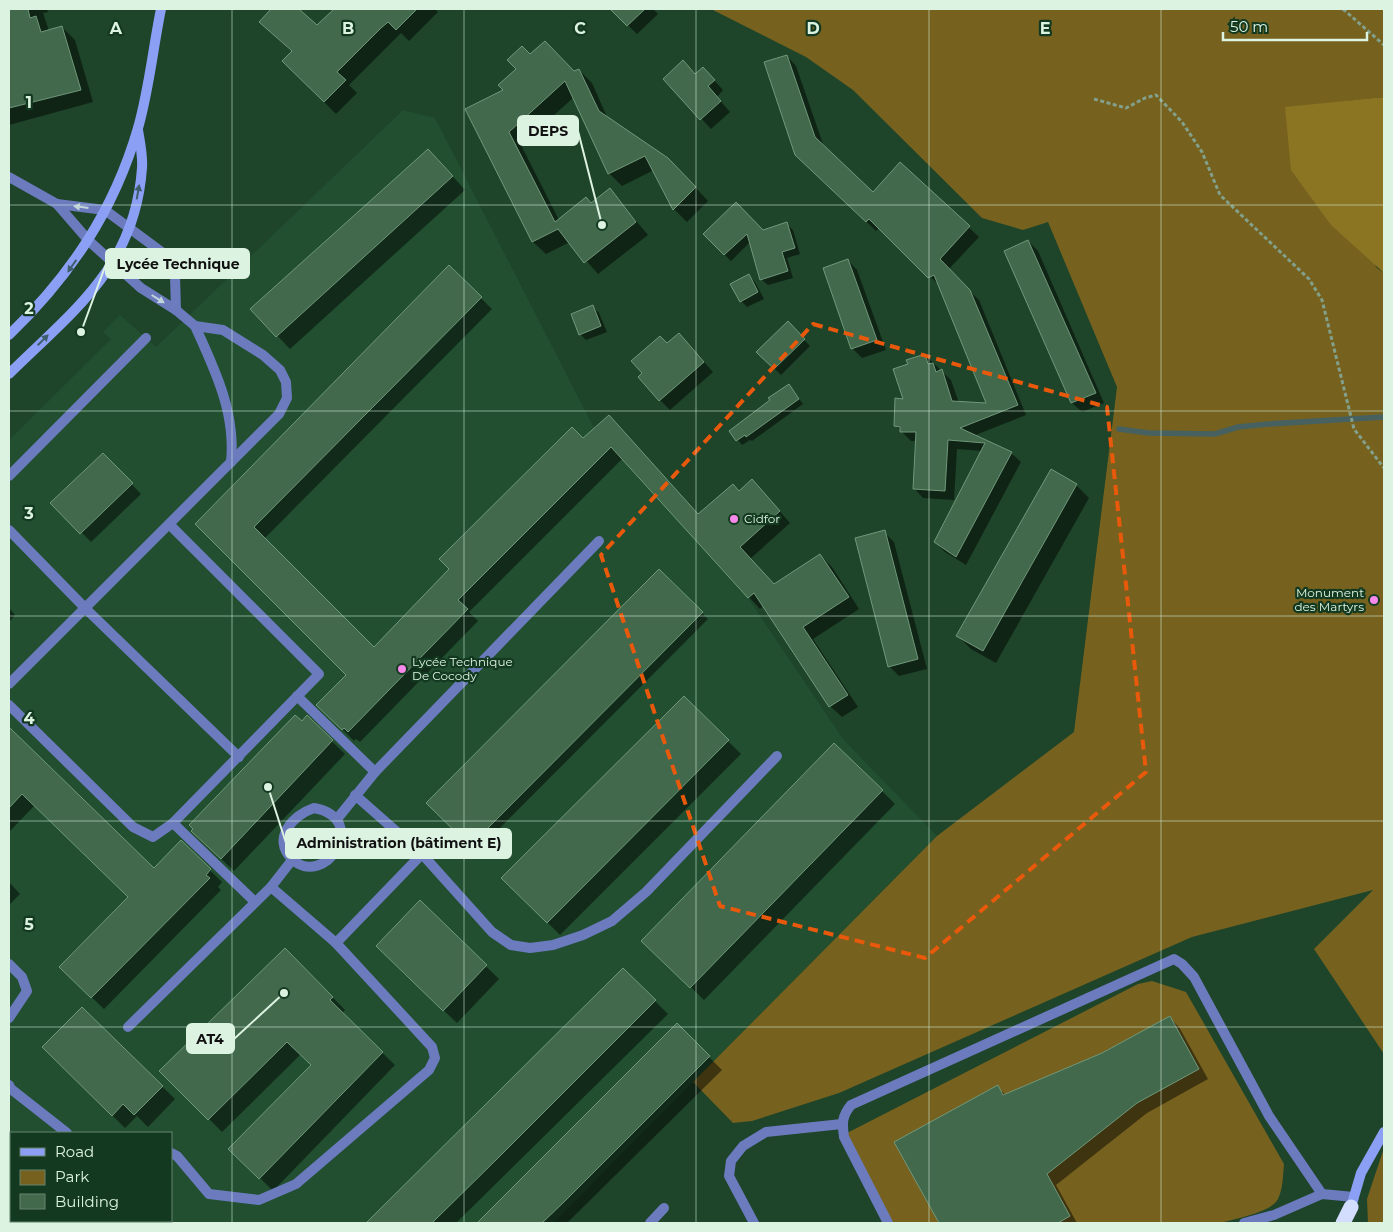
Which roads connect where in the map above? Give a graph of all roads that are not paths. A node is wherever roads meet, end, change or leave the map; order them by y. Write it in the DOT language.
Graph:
graph roads {
  1 [pos="161,9"];
  2 [pos="138,128"];
  3 [pos="9,177"];
  4 [pos="57,204"];
  5 [pos="105,210"];
  6 [pos="131,227"];
  7 [pos="89,241"];
  8 [pos="114,264"];
  9 [pos="176,310"];
  10 [pos="195,326"];
  11 [pos="9,335"];
  12 [pos="146,338"];
  13 [pos="9,374"];
  14 [pos="231,462"];
  15 [pos="9,476"];
  16 [pos="170,525"];
  17 [pos="9,530"];
  18 [pos="599,541"];
  19 [pos="86,609"];
  20 [pos="9,684"];
  21 [pos="297,696"];
  22 [pos="9,705"];
  23 [pos="777,756"];
  24 [pos="239,757"];
  25 [pos="375,772"];
  26 [pos="355,796"];
  27 [pos="337,819"];
  28 [pos="173,823"];
  29 [pos="422,854"];
  30 [pos="292,860"];
  31 [pos="271,886"];
  32 [pos="255,902"];
  33 [pos="336,943"];
  34 [pos="9,964"];
  35 [pos="9,1018"];
  36 [pos="128,1027"];
  37 [pos="9,1085"];
  38 [pos="842,1124"];
  39 [pos="66,1132"];
  40 [pos="1384,1132"];
  41 [pos="172,1154"];
  42 [pos="1322,1194"];
  43 [pos="1352,1202"];
  44 [pos="664,1208"];
  45 [pos="650,1223"];
  46 [pos="754,1223"];
  47 [pos="888,1223"];
  48 [pos="1244,1223"];
  49 [pos="1343,1223"];
  50 [pos="1352,1223"];
  1 -- 2 [label="street"];
  2 -- 5 [label="street"];
  6 -- 2 [label="street, one-way"];
  3 -- 4 [label="street"];
  5 -- 4 [label="street, one-way"];
  4 -- 7 [label="street"];
  5 -- 6 [label="street"];
  5 -- 7 [label="street"];
  6 -- 8 [label="street"];
  6 -- 9 [label="street"];
  7 -- 8 [label="street"];
  7 -- 11 [label="street, one-way"];
  8 -- 9 [label="street, one-way"];
  13 -- 8 [label="street, one-way"];
  9 -- 10 [label="street"];
  10 -- 14 [label="street"];
  10 -- 14 [label="street"];
  12 -- 15 [label="street"];
  14 -- 16 [label="street"];
  16 -- 19 [label="street"];
  16 -- 21 [label="street"];
  17 -- 19 [label="street"];
  18 -- 25 [label="street"];
  19 -- 20 [label="street"];
  19 -- 24 [label="street"];
  21 -- 24 [label="street"];
  21 -- 25 [label="street"];
  22 -- 28 [label="street"];
  23 -- 29 [label="street"];
  24 -- 28 [label="street"];
  25 -- 26 [label="street"];
  26 -- 27 [label="street"];
  26 -- 29 [label="street"];
  27 -- 30 [label="street"];
  27 -- 30 [label="street"];
  28 -- 32 [label="street"];
  29 -- 33 [label="street"];
  30 -- 31 [label="street"];
  31 -- 32 [label="street"];
  31 -- 33 [label="street"];
  32 -- 36 [label="street"];
  33 -- 41 [label="street"];
  34 -- 35 [label="street"];
  37 -- 39 [label="street"];
  38 -- 42 [label="street"];
  38 -- 46 [label="street"];
  38 -- 47 [label="street"];
  40 -- 43 [label="street"];
  42 -- 43 [label="street"];
  42 -- 48 [label="street"];
  43 -- 49 [label="highway"];
  43 -- 50 [label="highway"];
  44 -- 45 [label="street"];
}
